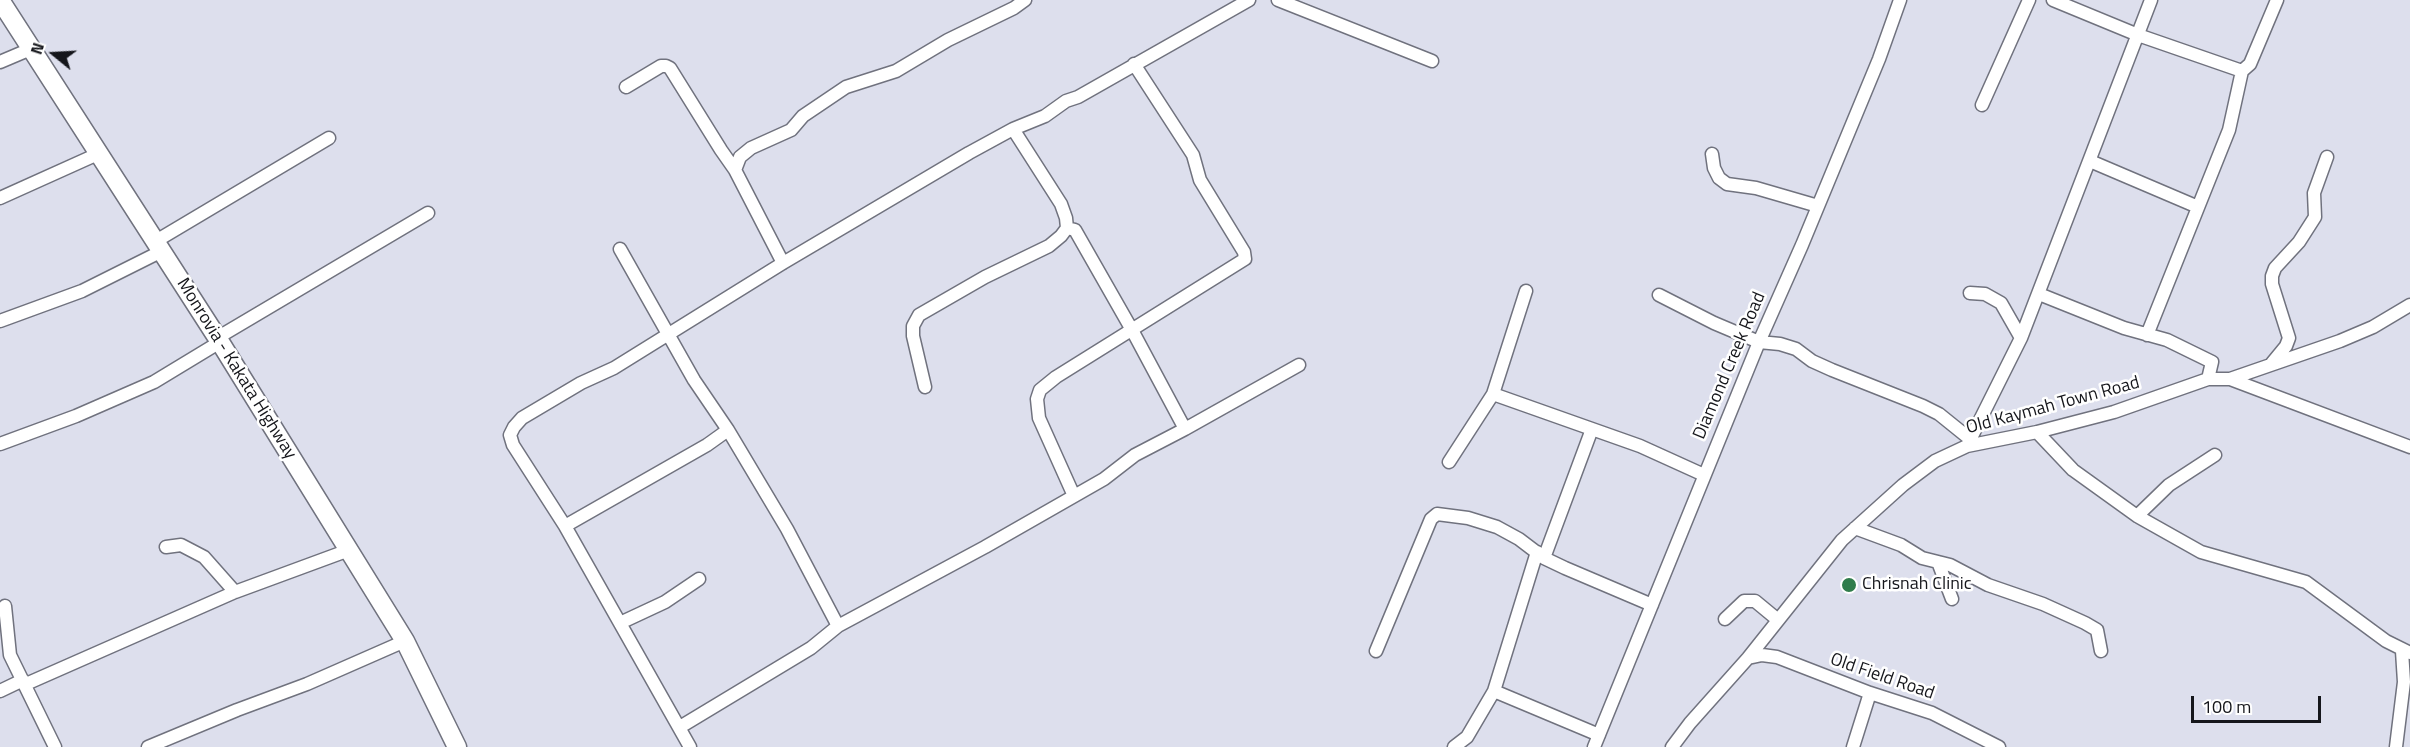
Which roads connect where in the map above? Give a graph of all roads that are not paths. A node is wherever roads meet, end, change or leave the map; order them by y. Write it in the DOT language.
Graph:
graph roads {
  1 [pos="0,0"];
  2 [pos="1025,0"];
  3 [pos="1249,0"];
  4 [pos="1278,0"];
  5 [pos="1900,0"];
  6 [pos="2029,0"];
  7 [pos="2053,0"];
  8 [pos="2151,0"];
  9 [pos="2277,0"];
  10 [pos="2138,35"];
  11 [pos="33,48"];
  12 [pos="1432,61"];
  13 [pos="0,62"];
  14 [pos="1134,64"];
  15 [pos="2242,71"];
  16 [pos="626,87"];
  17 [pos="1982,105"];
  18 [pos="1013,129"];
  19 [pos="329,138"];
  20 [pos="100,153"];
  21 [pos="1712,154"];
  22 [pos="2327,157"];
  23 [pos="2090,161"];
  24 [pos="735,170"];
  25 [pos="0,198"];
  26 [pos="1818,206"];
  27 [pos="2198,207"];
  28 [pos="428,213"];
  29 [pos="1067,228"];
  30 [pos="159,246"];
  31 [pos="620,249"];
  32 [pos="783,263"];
  33 [pos="1526,291"];
  34 [pos="1970,293"];
  35 [pos="2039,294"];
  36 [pos="1659,295"];
  37 [pos="2410,305"];
  38 [pos="0,321"];
  39 [pos="1132,330"];
  40 [pos="668,334"];
  41 [pos="2147,335"];
  42 [pos="2021,338"];
  43 [pos="220,342"];
  44 [pos="1759,342"];
  45 [pos="2272,364"];
  46 [pos="1299,365"];
  47 [pos="2208,379"];
  48 [pos="2230,379"];
  49 [pos="925,387"];
  50 [pos="1493,394"];
  51 [pos="1185,429"];
  52 [pos="1592,429"];
  53 [pos="728,430"];
  54 [pos="2037,432"];
  55 [pos="1968,442"];
  56 [pos="0,444"];
  57 [pos="2410,447"];
  58 [pos="2215,455"];
  59 [pos="1449,462"];
  60 [pos="1704,475"];
  61 [pos="1074,496"];
  62 [pos="2137,516"];
  63 [pos="565,526"];
  64 [pos="1855,528"];
  65 [pos="166,547"];
  66 [pos="349,550"];
  67 [pos="1541,555"];
  68 [pos="1938,562"];
  69 [pos="699,579"];
  70 [pos="235,592"];
  71 [pos="1952,598"];
  72 [pos="1652,605"];
  73 [pos="5,606"];
  74 [pos="1725,619"];
  75 [pos="1778,620"];
  76 [pos="620,623"];
  77 [pos="838,627"];
  78 [pos="405,641"];
  79 [pos="1376,651"];
  80 [pos="2101,651"];
  81 [pos="2406,652"];
  82 [pos="1748,658"];
  83 [pos="25,682"];
  84 [pos="0,691"];
  85 [pos="1494,691"];
  86 [pos="1870,693"];
  87 [pos="680,727"];
  88 [pos="1596,741"];
  89 [pos="453,746"];
  90 [pos="56,747"];
  91 [pos="148,747"];
  92 [pos="690,747"];
  93 [pos="1454,747"];
  94 [pos="1672,747"];
  95 [pos="1853,747"];
  96 [pos="1999,747"];
  97 [pos="2396,747"];
  1 -- 11 [label="highway, Monrovia - Kakata Highway"];
  2 -- 24 [label="street"];
  3 -- 14 [label="street"];
  4 -- 12 [label="street"];
  5 -- 26 [label="street, Diamond Creek Road"];
  6 -- 17 [label="street"];
  7 -- 10 [label="street"];
  8 -- 10 [label="street"];
  9 -- 15 [label="street"];
  10 -- 15 [label="street"];
  10 -- 23 [label="street"];
  11 -- 13 [label="street"];
  11 -- 20 [label="highway, Monrovia - Kakata Highway"];
  14 -- 18 [label="street"];
  14 -- 39 [label="street"];
  15 -- 27 [label="street"];
  16 -- 24 [label="street"];
  18 -- 29 [label="street"];
  18 -- 32 [label="street"];
  19 -- 30 [label="street"];
  20 -- 25 [label="street"];
  20 -- 30 [label="highway, Monrovia - Kakata Highway"];
  21 -- 26 [label="street"];
  22 -- 45 [label="street"];
  23 -- 27 [label="street"];
  23 -- 35 [label="street"];
  24 -- 32 [label="street"];
  26 -- 44 [label="street, Diamond Creek Road"];
  27 -- 41 [label="street"];
  28 -- 43 [label="street"];
  29 -- 39 [label="street"];
  29 -- 49 [label="street"];
  30 -- 38 [label="street"];
  30 -- 43 [label="highway, Monrovia - Kakata Highway"];
  31 -- 40 [label="street"];
  32 -- 40 [label="street"];
  33 -- 50 [label="street"];
  34 -- 42 [label="street"];
  35 -- 41 [label="street"];
  35 -- 42 [label="street"];
  36 -- 44 [label="street"];
  37 -- 45 [label="street, Old Kaymah Town Road"];
  39 -- 51 [label="street"];
  39 -- 61 [label="street"];
  40 -- 53 [label="street"];
  40 -- 63 [label="street"];
  41 -- 47 [label="street"];
  42 -- 55 [label="street"];
  43 -- 56 [label="street"];
  43 -- 66 [label="highway, Monrovia - Kakata Highway"];
  44 -- 55 [label="street"];
  44 -- 60 [label="street, Diamond Creek Road"];
  45 -- 48 [label="street, Old Kaymah Town Road"];
  46 -- 51 [label="street"];
  47 -- 48 [label="street, Old Kaymah Town Road"];
  47 -- 54 [label="street, Old Kaymah Town Road"];
  48 -- 57 [label="street"];
  50 -- 52 [label="street"];
  50 -- 59 [label="street"];
  51 -- 61 [label="street"];
  52 -- 60 [label="street"];
  52 -- 67 [label="street"];
  53 -- 63 [label="street"];
  53 -- 77 [label="street"];
  54 -- 55 [label="street, Old Kaymah Town Road"];
  54 -- 62 [label="street"];
  55 -- 64 [label="street, Old Kaymah Town Road"];
  58 -- 62 [label="street"];
  60 -- 72 [label="street, Diamond Creek Road"];
  61 -- 77 [label="street"];
  62 -- 81 [label="street"];
  63 -- 76 [label="street"];
  64 -- 68 [label="street"];
  64 -- 75 [label="street, Old Kaymah Town Road"];
  65 -- 70 [label="street"];
  66 -- 70 [label="street"];
  66 -- 78 [label="highway, Monrovia - Kakata Highway"];
  67 -- 72 [label="street"];
  67 -- 79 [label="street"];
  67 -- 85 [label="street"];
  68 -- 71 [label="street"];
  68 -- 80 [label="street"];
  69 -- 76 [label="street"];
  70 -- 83 [label="street"];
  72 -- 88 [label="street, Diamond Creek Road"];
  73 -- 83 [label="street"];
  74 -- 75 [label="street"];
  75 -- 82 [label="street, Old Kaymah Town Road"];
  76 -- 87 [label="street"];
  77 -- 87 [label="street"];
  78 -- 89 [label="highway, Monrovia - Kakata Highway"];
  78 -- 91 [label="street"];
  81 -- 97 [label="street"];
  82 -- 86 [label="street, Old Field Road"];
  82 -- 94 [label="street, Old Kaymah Town Road"];
  83 -- 84 [label="street"];
  83 -- 90 [label="street"];
  85 -- 88 [label="street"];
  85 -- 93 [label="street"];
  86 -- 95 [label="street"];
  86 -- 96 [label="street, Old Field Road"];
  87 -- 92 [label="street"];
}
